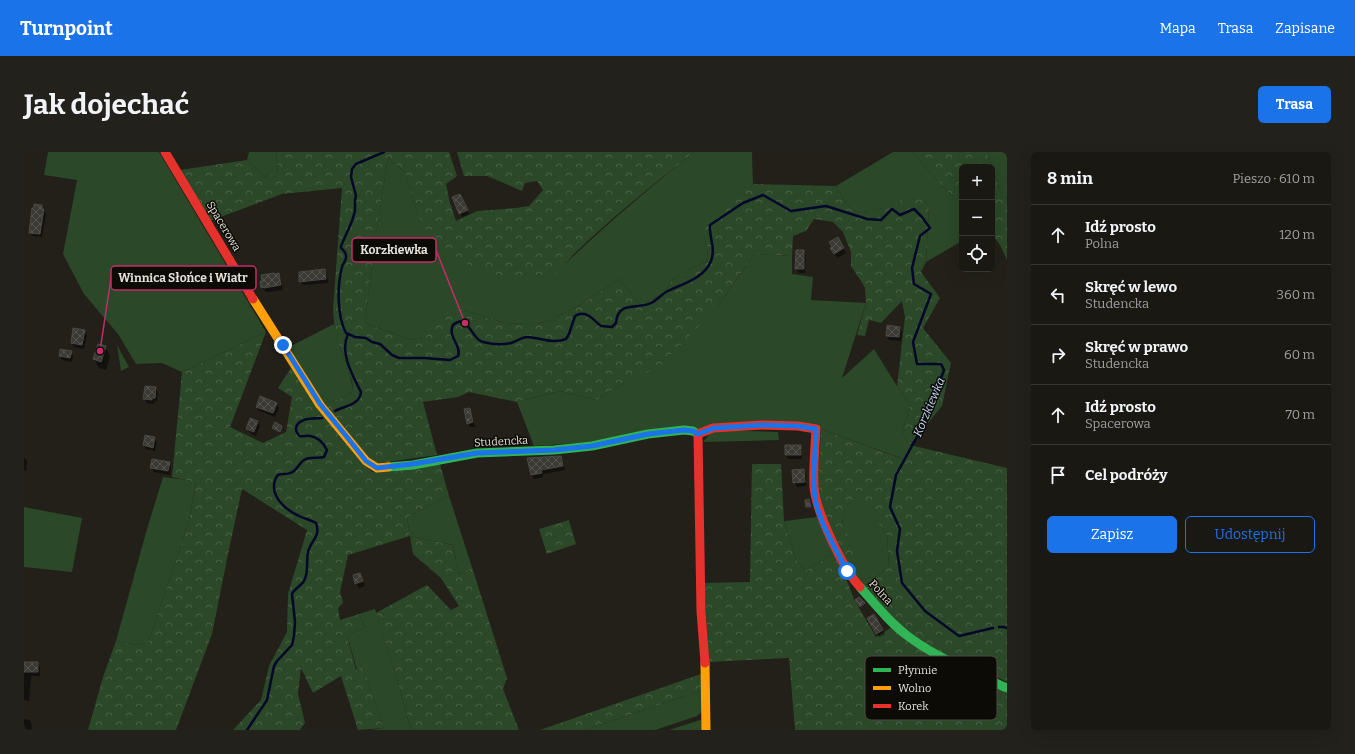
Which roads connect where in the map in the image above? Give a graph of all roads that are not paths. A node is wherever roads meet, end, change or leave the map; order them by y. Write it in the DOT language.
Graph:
graph roads {
  1 [pos="165,152"];
  2 [pos="328,414"];
  3 [pos="816,429"];
  4 [pos="698,434"];
  5 [pos="941,656"];
  6 [pos="997,683"];
  7 [pos="1007,688"];
  8 [pos="706,730"];
  1 -- 2 [label="street, Spacerowa"];
  2 -- 4 [label="street, Studencka"];
  3 -- 4 [label="street, Studencka"];
  3 -- 5 [label="street, Polna"];
  4 -- 8 [label="street"];
  6 -- 7 [label="street, Polna"];
}
